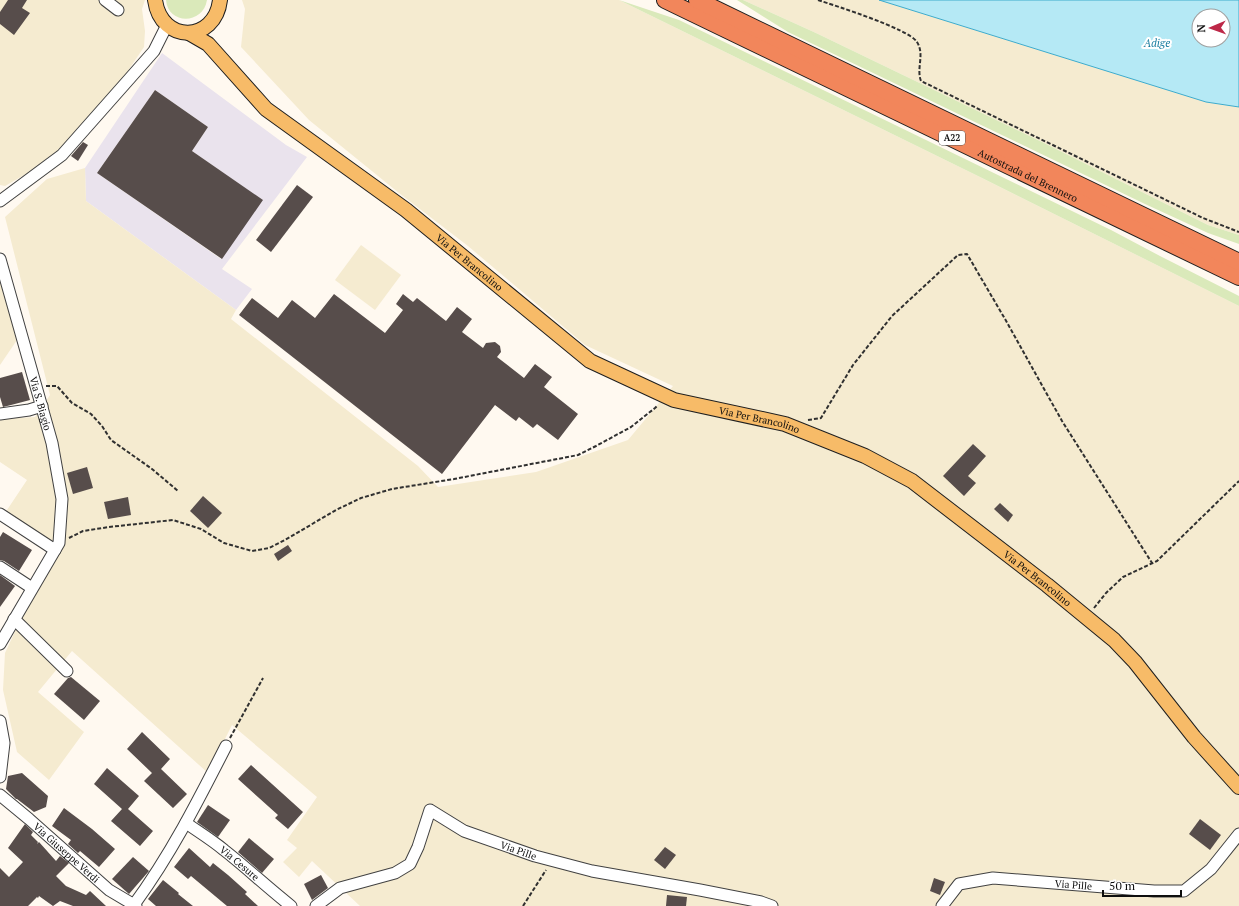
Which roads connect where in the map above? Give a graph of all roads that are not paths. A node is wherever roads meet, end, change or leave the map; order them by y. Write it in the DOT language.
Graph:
graph roads {
  1 [pos="105,0"];
  2 [pos="155,0"];
  3 [pos="220,0"];
  4 [pos="665,0"];
  5 [pos="697,0"];
  6 [pos="118,10"];
  7 [pos="167,25"];
  8 [pos="207,26"];
  9 [pos="190,33"];
  10 [pos="249,90"];
  11 [pos="0,201"];
  12 [pos="0,259"];
  13 [pos="1239,262"];
  14 [pos="1239,277"];
  15 [pos="42,406"];
  16 [pos="0,414"];
  17 [pos="0,514"];
  18 [pos="57,546"];
  19 [pos="0,567"];
  20 [pos="32,588"];
  21 [pos="14,619"];
  22 [pos="0,642"];
  23 [pos="67,672"];
  24 [pos="0,721"];
  25 [pos="226,746"];
  26 [pos="0,777"];
  27 [pos="1239,787"];
  28 [pos="0,796"];
  29 [pos="186,823"];
  30 [pos="1239,834"];
  31 [pos="134,906"];
  32 [pos="291,906"];
  33 [pos="316,906"];
  34 [pos="772,906"];
  35 [pos="942,906"];
  1 -- 6 [label="street"];
  2 -- 7 [label="main road"];
  3 -- 8 [label="main road"];
  4 -- 14 [label="highway, Autostrada del Brennero / A22"];
  5 -- 13 [label="highway, Autostrada del Brennero / A22"];
  7 -- 9 [label="main road"];
  7 -- 11 [label="street"];
  8 -- 9 [label="main road"];
  8 -- 10 [label="main road"];
  9 -- 10 [label="main road"];
  10 -- 27 [label="main road, Via Per Brancolino"];
  12 -- 15 [label="street, Via S. Biagio"];
  15 -- 16 [label="street"];
  15 -- 18 [label="street, Via S. Biagio"];
  17 -- 18 [label="street"];
  18 -- 20 [label="street, Via S. Biagio"];
  19 -- 20 [label="street"];
  20 -- 21 [label="street, Via S. Biagio"];
  21 -- 22 [label="street, Via S. Biagio"];
  21 -- 23 [label="street"];
  24 -- 26 [label="street"];
  25 -- 29 [label="street"];
  28 -- 31 [label="street, Via Giuseppe Verdi"];
  29 -- 31 [label="street"];
  29 -- 32 [label="street, Via Cesure"];
  30 -- 35 [label="street, Via Pille"];
  33 -- 34 [label="street, Via Pille"];
}
